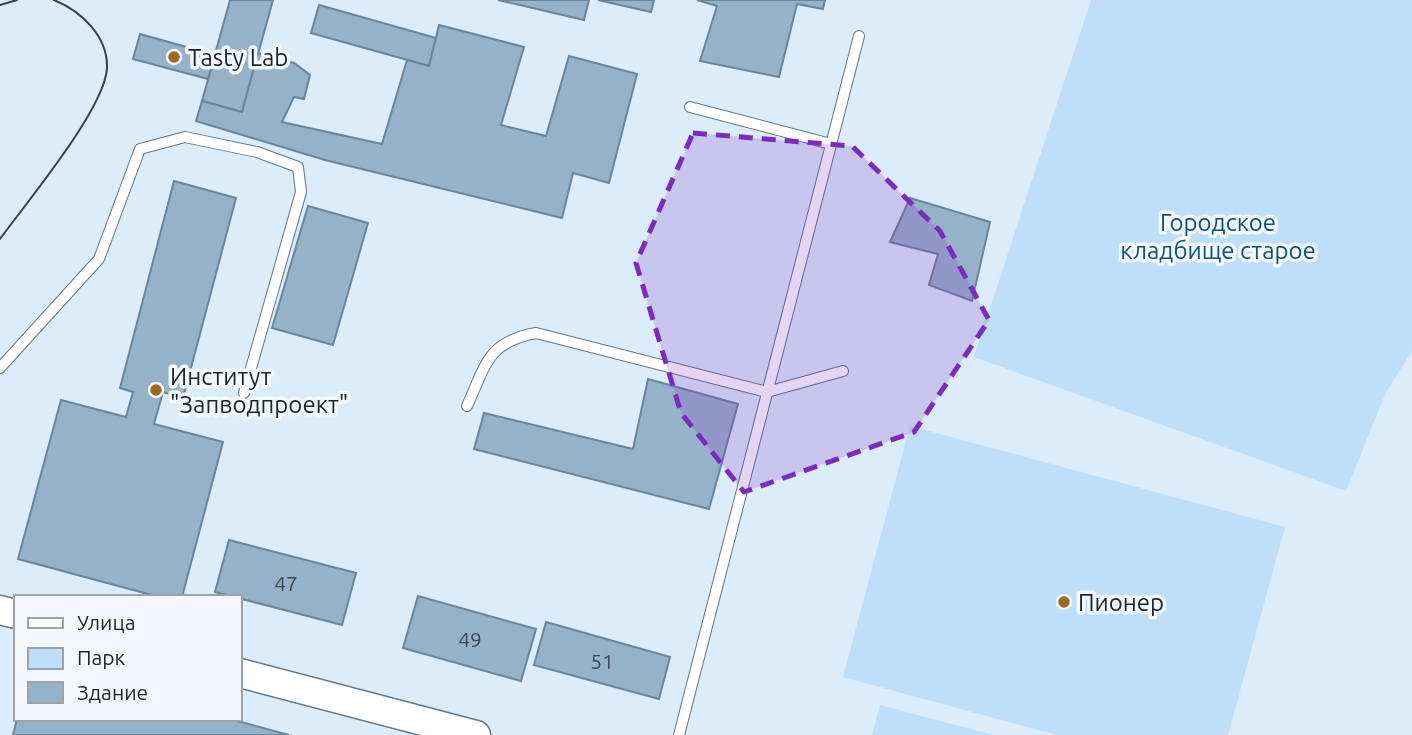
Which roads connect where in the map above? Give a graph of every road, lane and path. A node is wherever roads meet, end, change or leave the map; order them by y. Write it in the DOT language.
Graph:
graph roads {
  1 [pos="859,36"];
  2 [pos="690,107"];
  3 [pos="831,144"];
  4 [pos="0,368"];
  5 [pos="843,371"];
  6 [pos="767,392"];
  7 [pos="244,393"];
  8 [pos="467,406"];
  9 [pos="242,674"];
  10 [pos="476,735"];
  11 [pos="679,735"];
  1 -- 3 [label="lane"];
  2 -- 3 [label="lane"];
  3 -- 6 [label="lane"];
  4 -- 7 [label="lane"];
  5 -- 6 [label="lane"];
  6 -- 8 [label="lane"];
  6 -- 11 [label="lane"];
  9 -- 10 [label="street"];
}
